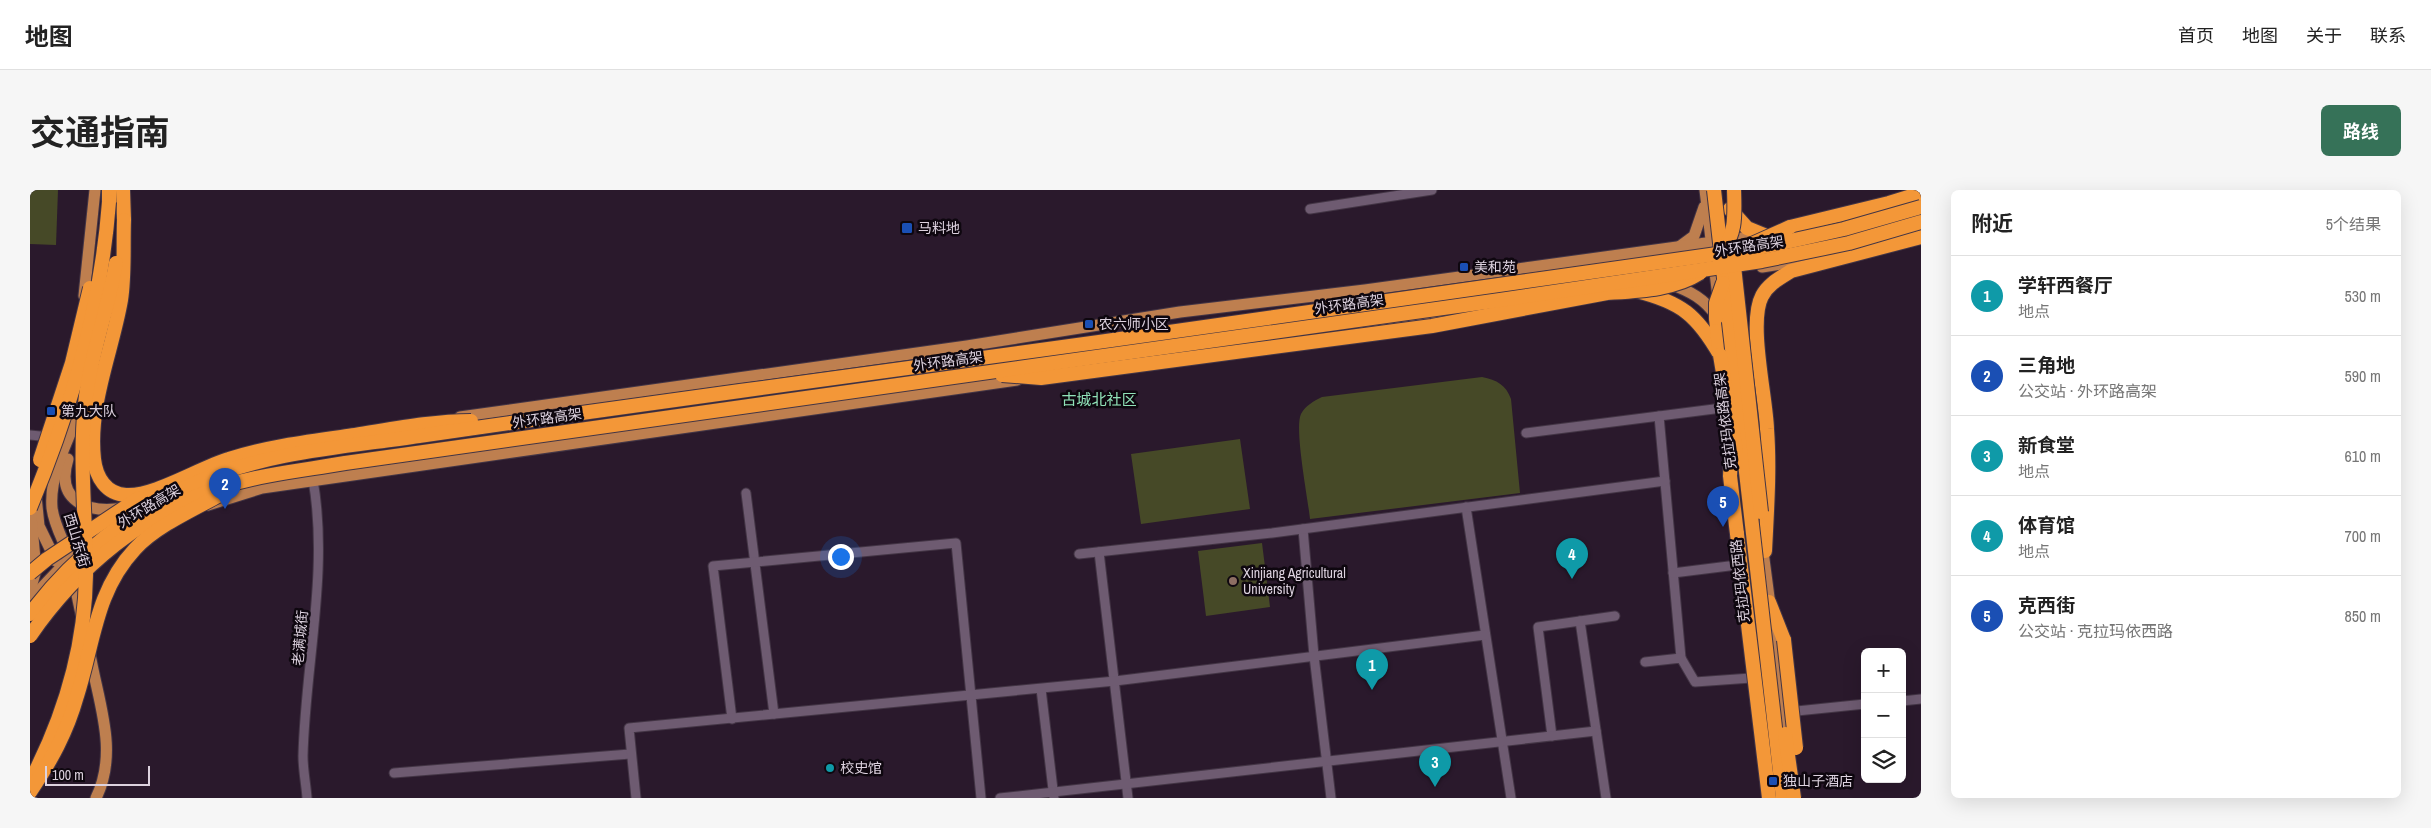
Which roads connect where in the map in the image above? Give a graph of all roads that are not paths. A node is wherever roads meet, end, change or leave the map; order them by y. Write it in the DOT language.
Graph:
graph roads {
  1 [pos="95,190"];
  2 [pos="123,190"];
  3 [pos="128,190"];
  4 [pos="1432,190"];
  5 [pos="1726,190"];
  6 [pos="1734,190"];
  7 [pos="1708,193"];
  8 [pos="1921,193"];
  9 [pos="109,196"];
  10 [pos="1921,202"];
  11 [pos="1921,207"];
  12 [pos="1729,208"];
  13 [pos="1310,209"];
  14 [pos="124,220"];
  15 [pos="1921,222"];
  16 [pos="1921,232"];
  17 [pos="1764,235"];
  18 [pos="1921,237"];
  19 [pos="1733,240"];
  20 [pos="1710,243"];
  21 [pos="1679,247"];
  22 [pos="1737,272"];
  23 [pos="1714,275"];
  24 [pos="1666,282"];
  25 [pos="1636,291"];
  26 [pos="1722,326"];
  27 [pos="1720,355"];
  28 [pos="980,372"];
  29 [pos="1734,398"];
  30 [pos="83,404"];
  31 [pos="1722,408"];
  32 [pos="1659,416"];
  33 [pos="514,422"];
  34 [pos="1526,432"];
  35 [pos="30,434"];
  36 [pos="50,437"];
  37 [pos="82,442"];
  38 [pos="250,480"];
  39 [pos="313,480"];
  40 [pos="1665,481"];
  41 [pos="155,489"];
  42 [pos="746,493"];
  43 [pos="32,496"];
  44 [pos="1466,507"];
  45 [pos="125,508"];
  46 [pos="1303,529"];
  47 [pos="1765,551"];
  48 [pos="1099,552"];
  49 [pos="1079,554"];
  50 [pos="69,557"];
  51 [pos="756,562"];
  52 [pos="1729,566"];
  53 [pos="60,567"];
  54 [pos="30,573"];
  55 [pos="1674,573"];
  56 [pos="75,586"];
  57 [pos="30,591"];
  58 [pos="30,600"];
  59 [pos="1766,603"];
  60 [pos="30,614"];
  61 [pos="1615,616"];
  62 [pos="1580,621"];
  63 [pos="1485,635"];
  64 [pos="30,636"];
  65 [pos="30,643"];
  66 [pos="1314,656"];
  67 [pos="1682,658"];
  68 [pos="1645,662"];
  69 [pos="1765,677"];
  70 [pos="1115,681"];
  71 [pos="1041,689"];
  72 [pos="971,695"];
  73 [pos="1921,699"];
  74 [pos="1906,701"];
  75 [pos="1861,704"];
  76 [pos="1784,712"];
  77 [pos="774,714"];
  78 [pos="732,718"];
  79 [pos="1596,731"];
  80 [pos="1552,736"];
  81 [pos="1502,742"];
  82 [pos="630,754"];
  83 [pos="1326,762"];
  84 [pos="30,764"];
  85 [pos="394,773"];
  86 [pos="30,782"];
  87 [pos="1127,784"];
  88 [pos="30,792"];
  89 [pos="1053,795"];
  90 [pos="96,798"];
  91 [pos="307,798"];
  92 [pos="636,798"];
  93 [pos="981,798"];
  94 [pos="1000,798"];
  95 [pos="1128,798"];
  96 [pos="1331,798"];
  97 [pos="1511,798"];
  98 [pos="1606,798"];
  99 [pos="1769,798"];
  100 [pos="1778,798"];
  101 [pos="1783,798"];
  102 [pos="1794,798"];
  103 [pos="1801,798"];
  1 -- 36 [label="main road, 西山东街"];
  2 -- 14 [label="highway"];
  3 -- 30 [label="main road, 西山东街"];
  4 -- 13 [label="street"];
  5 -- 12 [label="main road, 克拉玛依西路"];
  5 -- 47 [label="highway, 克拉玛依路高架, bridge"];
  6 -- 25 [label="highway, bridge"];
  7 -- 20 [label="main road, 克拉玛依西路"];
  7 -- 21 [label="main road"];
  7 -- 59 [label="highway, 克拉玛依路高架, bridge"];
  8 -- 27 [label="highway, bridge"];
  9 -- 43 [label="highway, bridge"];
  9 -- 43 [label="highway, bridge"];
  10 -- 17 [label="main road"];
  11 -- 33 [label="highway, 外环路高架, bridge"];
  12 -- 17 [label="highway"];
  12 -- 19 [label="main road, 克拉玛依西路"];
  14 -- 37 [label="highway, bridge"];
  14 -- 41 [label="highway, bridge"];
  15 -- 28 [label="highway, 外环路高架, bridge"];
  16 -- 22 [label="main road"];
  17 -- 19 [label="main road"];
  18 -- 47 [label="highway"];
  19 -- 20 [label="main road"];
  19 -- 22 [label="main road, 克拉玛依西路"];
  20 -- 21 [label="main road"];
  20 -- 23 [label="main road, 克拉玛依西路"];
  21 -- 45 [label="main road"];
  22 -- 23 [label="main road"];
  22 -- 59 [label="main road, 克拉玛依西路"];
  23 -- 24 [label="main road"];
  23 -- 26 [label="main road, 克拉玛依西路"];
  24 -- 26 [label="main road"];
  24 -- 39 [label="main road"];
  25 -- 27 [label="highway, bridge"];
  25 -- 28 [label="highway, bridge"];
  26 -- 29 [label="main road, 克拉玛依西路"];
  27 -- 59 [label="highway, bridge"];
  28 -- 38 [label="highway, 外环路高架, bridge"];
  29 -- 69 [label="main road, 克拉玛依西路"];
  29 -- 99 [label="highway, bridge"];
  30 -- 45 [label="main road"];
  30 -- 50 [label="main road, 西山东街"];
  31 -- 32 [label="street"];
  32 -- 34 [label="street"];
  32 -- 40 [label="street"];
  33 -- 41 [label="highway, bridge"];
  33 -- 60 [label="highway, 外环路高架, bridge"];
  35 -- 36 [label="street"];
  36 -- 43 [label="main road, 西山东街"];
  37 -- 84 [label="highway, bridge"];
  37 -- 86 [label="highway, bridge"];
  38 -- 64 [label="highway, 外环路高架, bridge"];
  38 -- 88 [label="highway, bridge"];
  39 -- 56 [label="main road"];
  39 -- 91 [label="street, 老满城街"];
  40 -- 44 [label="street"];
  40 -- 55 [label="street"];
  41 -- 54 [label="highway, bridge"];
  42 -- 51 [label="street"];
  43 -- 53 [label="main road, 西山东街"];
  43 -- 57 [label="main road"];
  44 -- 46 [label="street"];
  44 -- 63 [label="street"];
  45 -- 50 [label="main road"];
  46 -- 48 [label="street"];
  46 -- 66 [label="street"];
  47 -- 102 [label="highway, 克拉玛依路高架, bridge"];
  48 -- 49 [label="street"];
  48 -- 70 [label="street"];
  50 -- 53 [label="main road"];
  50 -- 56 [label="main road, 西山东街"];
  51 -- 72 [label="street"];
  51 -- 77 [label="street"];
  51 -- 78 [label="street"];
  52 -- 55 [label="street"];
  53 -- 56 [label="main road, 西山东街"];
  53 -- 58 [label="main road"];
  55 -- 67 [label="street"];
  56 -- 65 [label="main road"];
  56 -- 90 [label="main road"];
  59 -- 76 [label="main road, 克拉玛依西路"];
  59 -- 101 [label="highway, 克拉玛依路高架, bridge"];
  59 -- 103 [label="highway, bridge"];
  61 -- 62 [label="street"];
  62 -- 79 [label="street"];
  62 -- 80 [label="street"];
  63 -- 66 [label="street"];
  63 -- 81 [label="street"];
  66 -- 70 [label="street"];
  66 -- 83 [label="street"];
  67 -- 68 [label="street"];
  67 -- 69 [label="street"];
  69 -- 100 [label="main road, 克拉玛依西路"];
  70 -- 71 [label="street"];
  70 -- 87 [label="street"];
  71 -- 72 [label="street"];
  71 -- 89 [label="street"];
  72 -- 77 [label="street"];
  72 -- 93 [label="street"];
  73 -- 74 [label="street"];
  75 -- 76 [label="street"];
  76 -- 102 [label="main road, 克拉玛依西路"];
  77 -- 78 [label="street"];
  78 -- 82 [label="street"];
  79 -- 80 [label="street"];
  79 -- 98 [label="street"];
  80 -- 81 [label="street"];
  81 -- 83 [label="street"];
  81 -- 97 [label="street"];
  82 -- 85 [label="street"];
  82 -- 92 [label="street"];
  83 -- 87 [label="street"];
  83 -- 96 [label="street"];
  87 -- 89 [label="street"];
  87 -- 95 [label="street"];
  89 -- 94 [label="street"];
}
